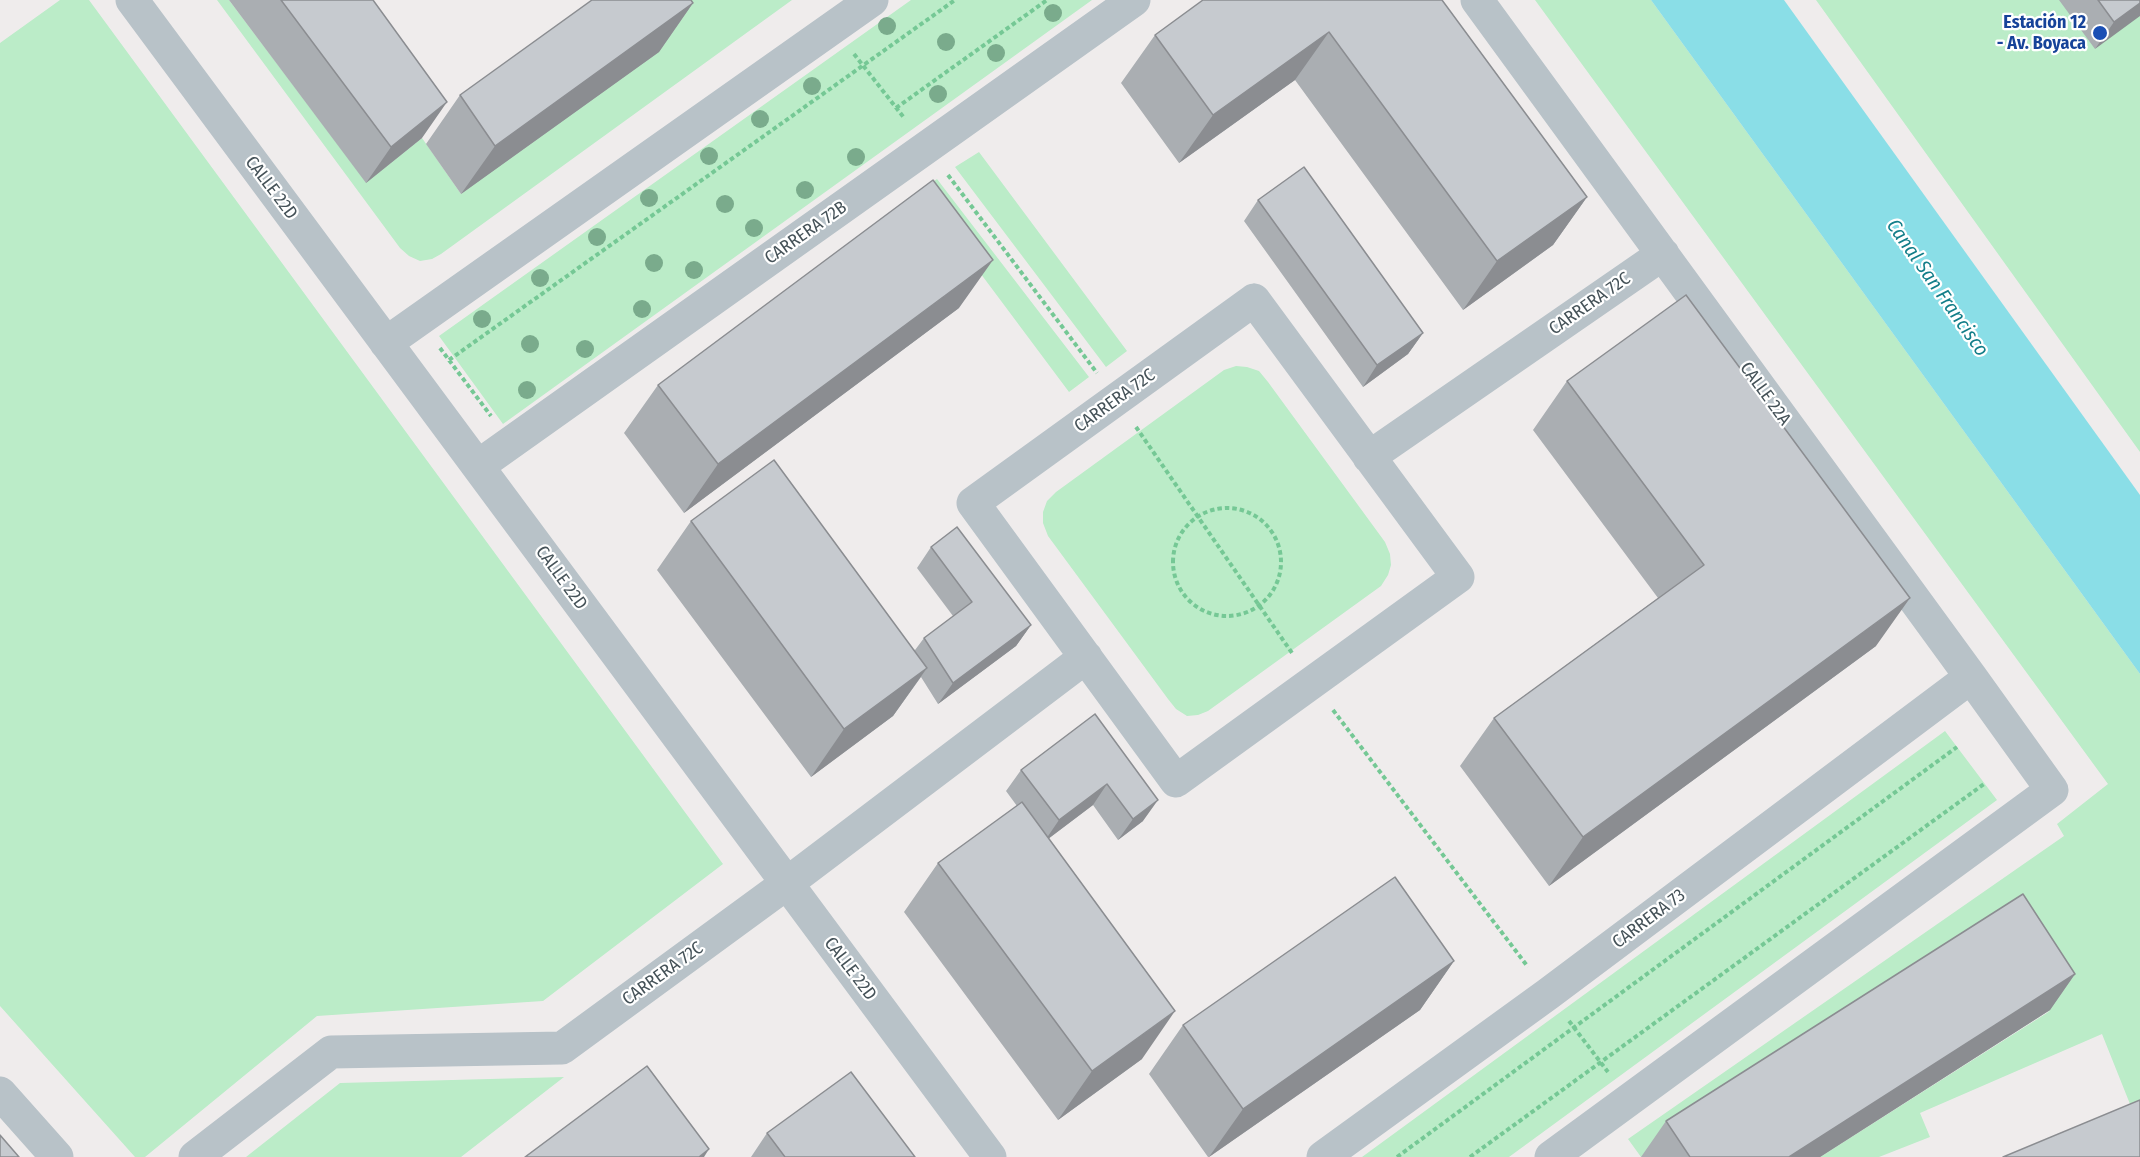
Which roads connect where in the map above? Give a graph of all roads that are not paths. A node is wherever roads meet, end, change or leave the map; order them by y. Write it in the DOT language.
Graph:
graph roads {
  1 [pos="132,0"];
  2 [pos="872,0"];
  3 [pos="1134,0"];
  4 [pos="1477,0"];
  5 [pos="1663,254"];
  6 [pos="386,343"];
  7 [pos="1369,457"];
  8 [pos="478,466"];
  9 [pos="1086,657"];
  10 [pos="1971,676"];
  11 [pos="786,884"];
  12 [pos="0,1093"];
  13 [pos="57,1157"];
  14 [pos="195,1157"];
  15 [pos="990,1157"];
  16 [pos="1323,1157"];
  17 [pos="1551,1157"];
  1 -- 6 [label="street, CALLE 22D"];
  2 -- 6 [label="street"];
  3 -- 8 [label="street, CARRERA 72B"];
  4 -- 5 [label="street, CALLE 22A"];
  5 -- 7 [label="street, CARRERA 72C"];
  5 -- 10 [label="street, CALLE 22A"];
  6 -- 8 [label="street, CALLE 22D"];
  7 -- 9 [label="street, CARRERA 72C"];
  7 -- 9 [label="street, CARRERA 72C"];
  8 -- 11 [label="street, CALLE 22D"];
  9 -- 11 [label="street, CARRERA 72C"];
  10 -- 16 [label="street, CARRERA 73"];
  10 -- 17 [label="street, CALLE 22A"];
  11 -- 14 [label="street, CARRERA 72C"];
  11 -- 15 [label="street, CALLE 22D"];
  12 -- 13 [label="street"];
}
